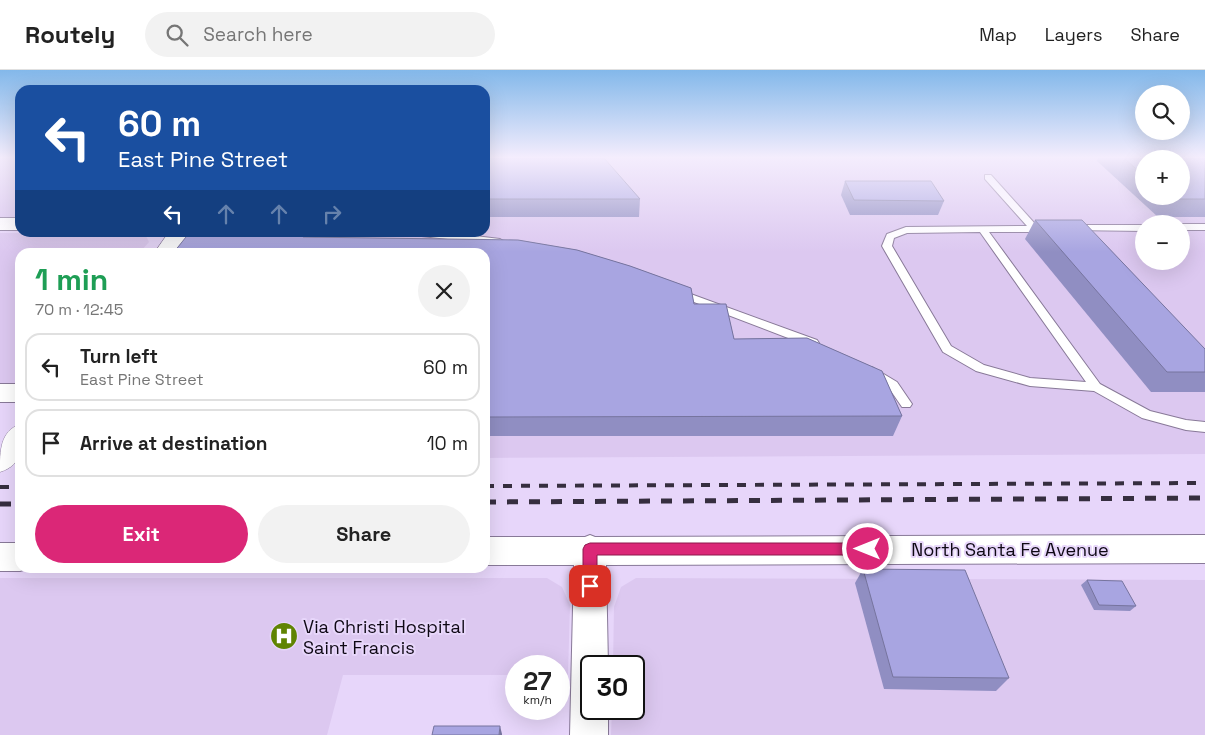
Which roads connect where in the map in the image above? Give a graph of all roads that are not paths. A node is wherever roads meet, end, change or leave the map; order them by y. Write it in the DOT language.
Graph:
graph roads {
  1 [pos="999,189"];
  2 [pos="1205,227"];
  3 [pos="1135,228"];
  4 [pos="1190,228"];
  5 [pos="1034,229"];
  6 [pos="982,230"];
  7 [pos="176,237"];
  8 [pos="453,237"];
  9 [pos="509,244"];
  10 [pos="167,248"];
  11 [pos="662,287"];
  12 [pos="820,346"];
  13 [pos="866,367"];
  14 [pos="1096,387"];
  15 [pos="0,393"];
  16 [pos="15,393"];
  17 [pos="906,404"];
  18 [pos="1205,427"];
  19 [pos="15,440"];
  20 [pos="0,460"];
  21 [pos="590,549"];
  22 [pos="1205,549"];
  23 [pos="490,551"];
  24 [pos="0,557"];
  25 [pos="15,557"];
  26 [pos="589,735"];
  1 -- 5 [label="lane"];
  2 -- 4 [label="lane"];
  3 -- 5 [label="lane"];
  5 -- 6 [label="lane"];
  6 -- 14 [label="lane"];
  6 -- 14 [label="lane"];
  7 -- 10 [label="street"];
  8 -- 9 [label="lane"];
  11 -- 12 [label="lane"];
  13 -- 17 [label="lane"];
  14 -- 18 [label="lane"];
  15 -- 16 [label="street"];
  19 -- 20 [label="street"];
  21 -- 22 [label="street, North Santa Fe Avenue"];
  21 -- 23 [label="street, North Santa Fe Avenue"];
  21 -- 26 [label="street"];
  24 -- 25 [label="street"];
}
